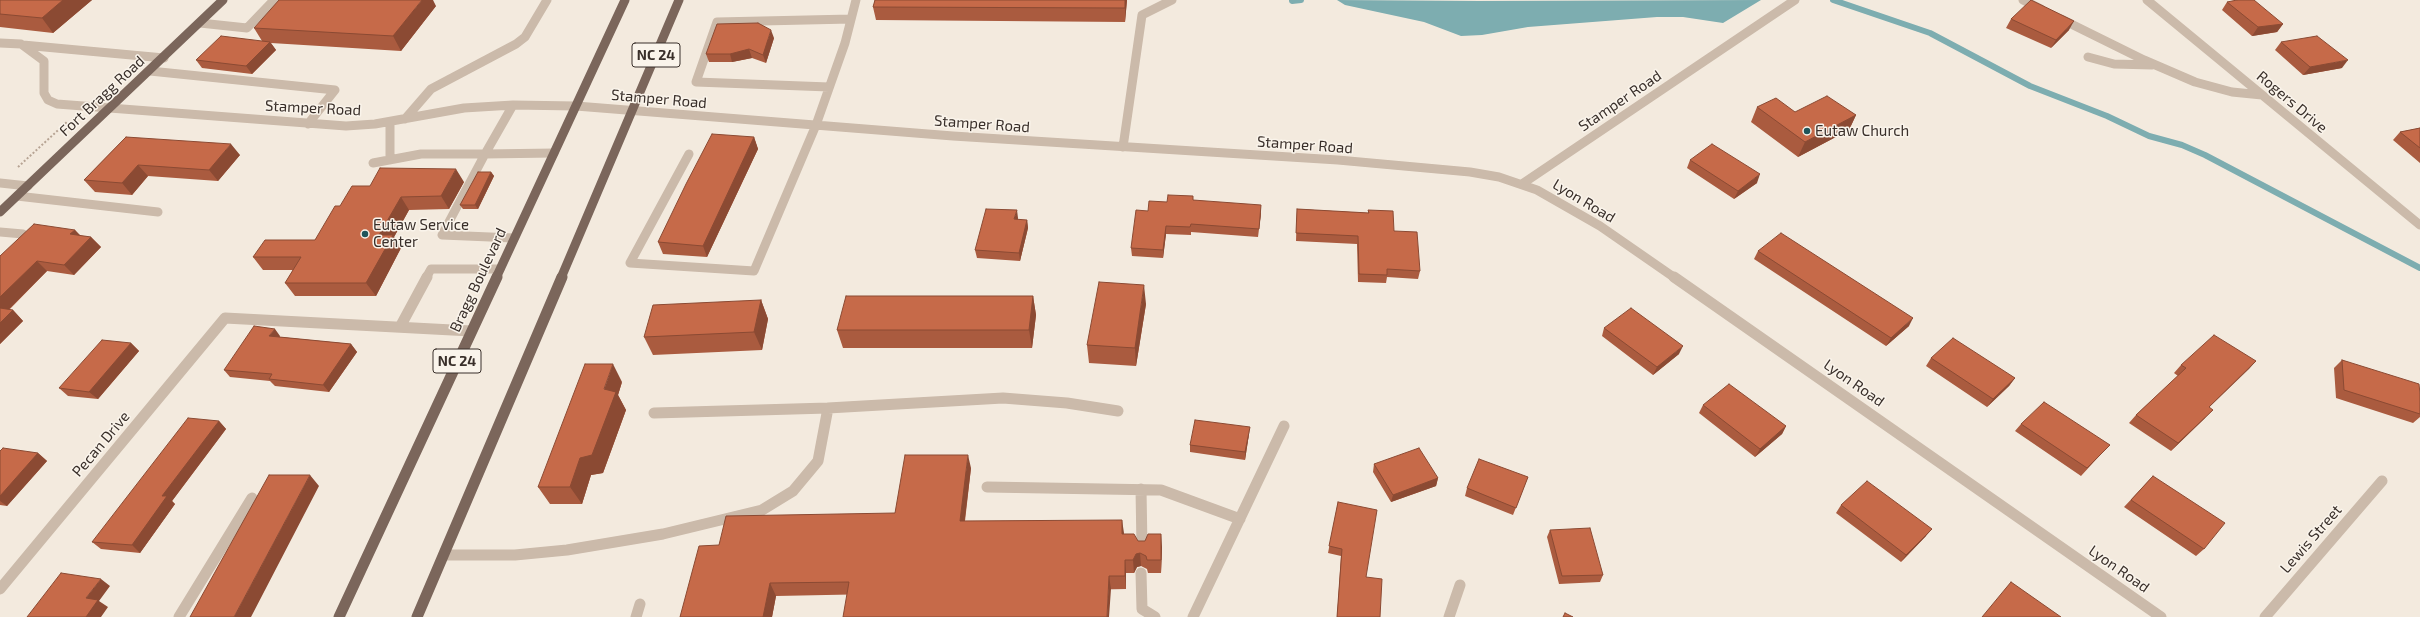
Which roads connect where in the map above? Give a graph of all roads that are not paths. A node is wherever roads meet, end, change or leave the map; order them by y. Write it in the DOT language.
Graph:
graph roads {
  1 [pos="223,0"];
  2 [pos="274,0"];
  3 [pos="547,0"];
  4 [pos="626,0"];
  5 [pos="679,0"];
  6 [pos="856,0"];
  7 [pos="1172,0"];
  8 [pos="1795,0"];
  9 [pos="2023,0"];
  10 [pos="2147,0"];
  11 [pos="851,19"];
  12 [pos="200,23"];
  13 [pos="0,43"];
  14 [pos="21,44"];
  15 [pos="2088,57"];
  16 [pos="164,58"];
  17 [pos="2156,65"];
  18 [pos="150,71"];
  19 [pos="829,87"];
  20 [pos="2262,95"];
  21 [pos="513,105"];
  22 [pos="576,106"];
  23 [pos="111,107"];
  24 [pos="633,111"];
  25 [pos="405,119"];
  26 [pos="390,122"];
  27 [pos="308,124"];
  28 [pos="816,125"];
  29 [pos="1123,147"];
  30 [pos="554,153"];
  31 [pos="485,154"];
  32 [pos="689,154"];
  33 [pos="390,160"];
  34 [pos="373,163"];
  35 [pos="0,182"];
  36 [pos="1522,184"];
  37 [pos="28,186"];
  38 [pos="17,196"];
  39 [pos="0,212"];
  40 [pos="158,212"];
  41 [pos="2420,225"];
  42 [pos="0,232"];
  43 [pos="23,234"];
  44 [pos="514,238"];
  45 [pos="500,269"];
  46 [pos="400,327"];
  47 [pos="471,331"];
  48 [pos="828,408"];
  49 [pos="1118,411"];
  50 [pos="654,413"];
  51 [pos="1284,426"];
  52 [pos="2382,481"];
  53 [pos="987,487"];
  54 [pos="1141,489"];
  55 [pos="252,498"];
  56 [pos="1240,519"];
  57 [pos="1142,548"];
  58 [pos="444,555"];
  59 [pos="1142,573"];
  60 [pos="1460,585"];
  61 [pos="0,589"];
  62 [pos="640,604"];
  63 [pos="179,617"];
  64 [pos="339,617"];
  65 [pos="417,617"];
  66 [pos="636,617"];
  67 [pos="1155,617"];
  68 [pos="1193,617"];
  69 [pos="1449,617"];
  70 [pos="2161,617"];
  71 [pos="2265,617"];
  1 -- 12 [label="main road, Fort Bragg Road"];
  2 -- 12 [label="street"];
  3 -- 25 [label="street"];
  4 -- 22 [label="main road, Bragg Boulevard / NC 24"];
  5 -- 24 [label="main road, NC 24"];
  6 -- 11 [label="street"];
  7 -- 29 [label="street"];
  8 -- 36 [label="street, Stamper Road"];
  9 -- 17 [label="street"];
  10 -- 20 [label="street, Rogers Drive"];
  11 -- 19 [label="street"];
  11 -- 19 [label="street"];
  12 -- 16 [label="main road, Fort Bragg Road"];
  13 -- 14 [label="street"];
  14 -- 16 [label="street"];
  14 -- 23 [label="street, Stamper Road"];
  15 -- 17 [label="street"];
  16 -- 18 [label="main road, Fort Bragg Road"];
  17 -- 20 [label="street"];
  18 -- 23 [label="main road, Fort Bragg Road"];
  18 -- 27 [label="street"];
  19 -- 28 [label="street"];
  20 -- 41 [label="street, Rogers Drive"];
  21 -- 22 [label="street, Stamper Road"];
  21 -- 25 [label="street, Stamper Road"];
  21 -- 31 [label="street"];
  22 -- 24 [label="street, Stamper Road"];
  22 -- 30 [label="main road, Bragg Boulevard / NC 24"];
  23 -- 27 [label="street, Stamper Road"];
  23 -- 37 [label="main road, Fort Bragg Road"];
  24 -- 28 [label="street, Stamper Road"];
  24 -- 58 [label="main road, NC 24"];
  25 -- 26 [label="street, Stamper Road"];
  26 -- 27 [label="street, Stamper Road"];
  26 -- 33 [label="street"];
  28 -- 29 [label="street, Stamper Road"];
  28 -- 32 [label="street"];
  29 -- 36 [label="street, Stamper Road"];
  30 -- 31 [label="street"];
  30 -- 44 [label="main road, Bragg Boulevard / NC 24"];
  31 -- 33 [label="street"];
  31 -- 44 [label="street"];
  33 -- 34 [label="street"];
  35 -- 37 [label="street"];
  36 -- 70 [label="street, Lyon Road"];
  37 -- 38 [label="main road, Fort Bragg Road"];
  38 -- 39 [label="main road, Fort Bragg Road"];
  38 -- 40 [label="street"];
  42 -- 43 [label="street"];
  44 -- 45 [label="main road, Bragg Boulevard / NC 24"];
  45 -- 46 [label="street"];
  45 -- 47 [label="main road, Bragg Boulevard / NC 24"];
  46 -- 47 [label="street"];
  46 -- 61 [label="street, Pecan Drive"];
  47 -- 64 [label="main road, Bragg Boulevard / NC 24"];
  48 -- 49 [label="street"];
  48 -- 50 [label="street"];
  48 -- 58 [label="street"];
  51 -- 56 [label="street"];
  52 -- 71 [label="street, Lewis Street"];
  53 -- 54 [label="street"];
  54 -- 56 [label="street"];
  54 -- 57 [label="street"];
  55 -- 63 [label="street"];
  56 -- 68 [label="street"];
  58 -- 65 [label="main road, NC 24"];
  59 -- 67 [label="street"];
  60 -- 69 [label="street"];
  62 -- 66 [label="street"];
}
